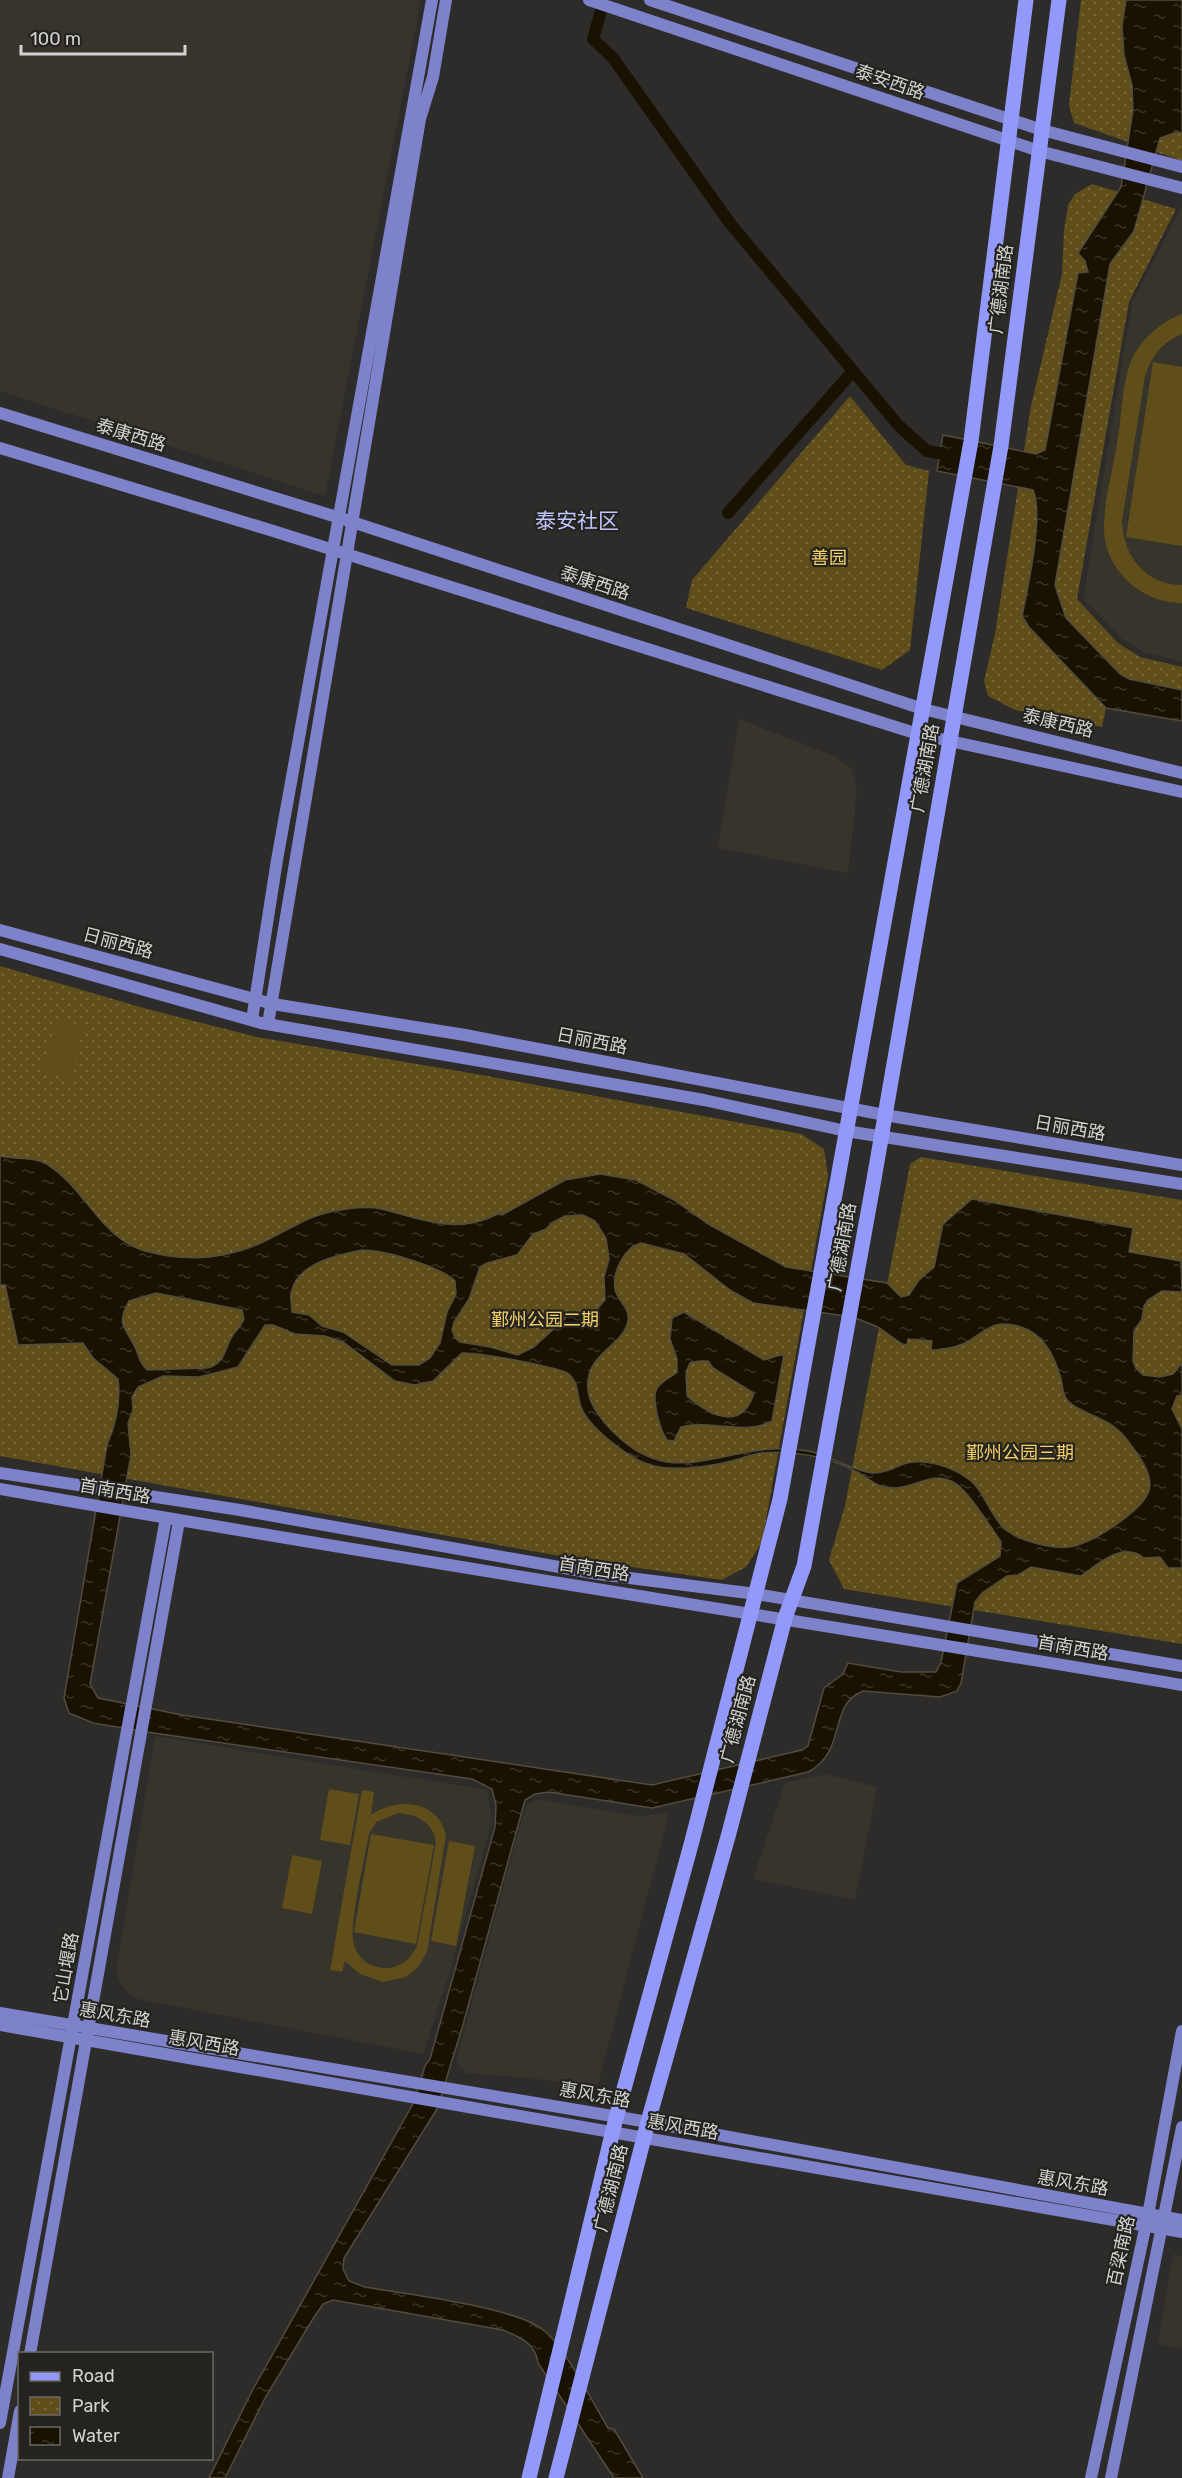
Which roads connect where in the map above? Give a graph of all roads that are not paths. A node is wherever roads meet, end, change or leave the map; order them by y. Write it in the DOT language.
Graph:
graph roads {
  1 [pos="432,0"];
  2 [pos="446,0"];
  3 [pos="589,0"];
  4 [pos="650,0"];
  5 [pos="1026,0"];
  6 [pos="1059,0"];
  7 [pos="1011,120"];
  8 [pos="1042,130"];
  9 [pos="1009,141"];
  10 [pos="1039,151"];
  11 [pos="1182,167"];
  12 [pos="1182,188"];
  13 [pos="0,413"];
  14 [pos="0,448"];
  15 [pos="340,518"];
  16 [pos="354,523"];
  17 [pos="334,550"];
  18 [pos="348,554"];
  19 [pos="923,709"];
  20 [pos="954,717"];
  21 [pos="918,734"];
  22 [pos="950,740"];
  23 [pos="1182,773"];
  24 [pos="1182,792"];
  25 [pos="0,930"];
  26 [pos="0,949"];
  27 [pos="257,1000"];
  28 [pos="273,1004"];
  29 [pos="252,1020"];
  30 [pos="268,1024"];
  31 [pos="851,1108"];
  32 [pos="885,1115"];
  33 [pos="846,1131"];
  34 [pos="881,1137"];
  35 [pos="1182,1165"];
  36 [pos="1182,1184"];
  37 [pos="0,1473"];
  38 [pos="0,1489"];
  39 [pos="166,1518"];
  40 [pos="179,1521"];
  41 [pos="756,1594"];
  42 [pos="791,1601"];
  43 [pos="751,1612"];
  44 [pos="785,1618"];
  45 [pos="1182,1666"];
  46 [pos="1182,1685"];
  47 [pos="0,2013"];
  48 [pos="0,2025"];
  49 [pos="1182,2031"];
  50 [pos="72,2032"];
  51 [pos="88,2035"];
  52 [pos="648,2122"];
  53 [pos="615,2125"];
  54 [pos="1182,2127"];
  55 [pos="644,2138"];
  56 [pos="1147,2220"];
  57 [pos="1182,2220"];
  58 [pos="1163,2222"];
  59 [pos="1182,2232"];
  60 [pos="30,2352"];
  61 [pos="18,2421"];
  62 [pos="0,2423"];
  63 [pos="8,2478"];
  64 [pos="529,2478"];
  65 [pos="556,2478"];
  66 [pos="1091,2478"];
  67 [pos="1111,2478"];
  1 -- 15 [label="street"];
  2 -- 16 [label="street"];
  3 -- 9 [label="street, 泰安西路"];
  4 -- 7 [label="street, 泰安西路"];
  5 -- 7 [label="main road, 广德湖南路"];
  6 -- 8 [label="main road, 广德湖南路"];
  7 -- 8 [label="street, 泰安西路"];
  7 -- 9 [label="main road, 广德湖南路"];
  8 -- 10 [label="main road, 广德湖南路"];
  8 -- 11 [label="street, 泰安西路"];
  9 -- 10 [label="street, 泰安西路"];
  9 -- 19 [label="main road, 广德湖南路"];
  10 -- 12 [label="street, 泰安西路"];
  10 -- 20 [label="main road, 广德湖南路"];
  13 -- 15 [label="street, 泰康西路"];
  14 -- 17 [label="street"];
  15 -- 16 [label="street, 泰康西路"];
  15 -- 17 [label="street"];
  16 -- 18 [label="street"];
  16 -- 19 [label="street, 泰康西路"];
  17 -- 18 [label="street"];
  17 -- 27 [label="street"];
  18 -- 21 [label="street"];
  18 -- 28 [label="street"];
  19 -- 20 [label="street, 泰康西路"];
  19 -- 21 [label="main road, 广德湖南路"];
  20 -- 22 [label="main road, 广德湖南路"];
  20 -- 23 [label="street, 泰康西路"];
  21 -- 22 [label="street"];
  21 -- 31 [label="main road, 广德湖南路"];
  22 -- 24 [label="street"];
  22 -- 32 [label="main road, 广德湖南路"];
  25 -- 27 [label="street, 日丽西路"];
  26 -- 29 [label="street, 日丽西路"];
  27 -- 28 [label="street, 日丽西路"];
  27 -- 29 [label="street"];
  28 -- 30 [label="street"];
  28 -- 31 [label="street, 日丽西路"];
  29 -- 30 [label="street, 日丽西路"];
  30 -- 33 [label="street, 日丽西路"];
  31 -- 32 [label="street, 日丽西路"];
  31 -- 33 [label="main road, 广德湖南路"];
  32 -- 34 [label="main road, 广德湖南路"];
  32 -- 35 [label="street, 日丽西路"];
  33 -- 34 [label="street, 日丽西路"];
  33 -- 41 [label="main road, 广德湖南路"];
  34 -- 36 [label="street, 日丽西路"];
  34 -- 42 [label="main road, 广德湖南路"];
  37 -- 41 [label="street, 首南西路"];
  38 -- 39 [label="street, 首南西路"];
  39 -- 40 [label="street, 首南西路"];
  39 -- 50 [label="street, 它山堰路"];
  40 -- 43 [label="street, 首南西路"];
  40 -- 51 [label="street, 它山堰路"];
  41 -- 42 [label="street, 首南西路"];
  41 -- 43 [label="main road, 广德湖南路"];
  42 -- 44 [label="main road, 广德湖南路"];
  42 -- 45 [label="street, 首南西路"];
  43 -- 44 [label="street, 首南西路"];
  43 -- 53 [label="main road, 广德湖南路"];
  44 -- 46 [label="street, 首南西路"];
  44 -- 52 [label="main road, 广德湖南路"];
  47 -- 50 [label="street, 惠风东路"];
  48 -- 50 [label="street"];
  49 -- 56 [label="street, 百梁南路"];
  50 -- 51 [label="street, 惠风东路"];
  50 -- 62 [label="street, 它山堰路"];
  51 -- 53 [label="street, 惠风西路"];
  51 -- 53 [label="street, 惠风东路"];
  51 -- 60 [label="street, 它山堰路"];
  52 -- 53 [label="street, 惠风东路"];
  52 -- 55 [label="main road, 广德湖南路"];
  52 -- 56 [label="street, 惠风东路"];
  53 -- 55 [label="street, 惠风西路"];
  53 -- 64 [label="main road, 广德湖南路"];
  54 -- 58 [label="street, 百梁南路"];
  55 -- 56 [label="street, 惠风西路"];
  55 -- 65 [label="main road, 广德湖南路"];
  56 -- 58 [label="street, 惠风东路"];
  56 -- 66 [label="street, 百梁南路"];
  57 -- 58 [label="street, 惠风东路"];
  58 -- 59 [label="street"];
  58 -- 67 [label="street, 百梁南路"];
  61 -- 63 [label="street"];
}
